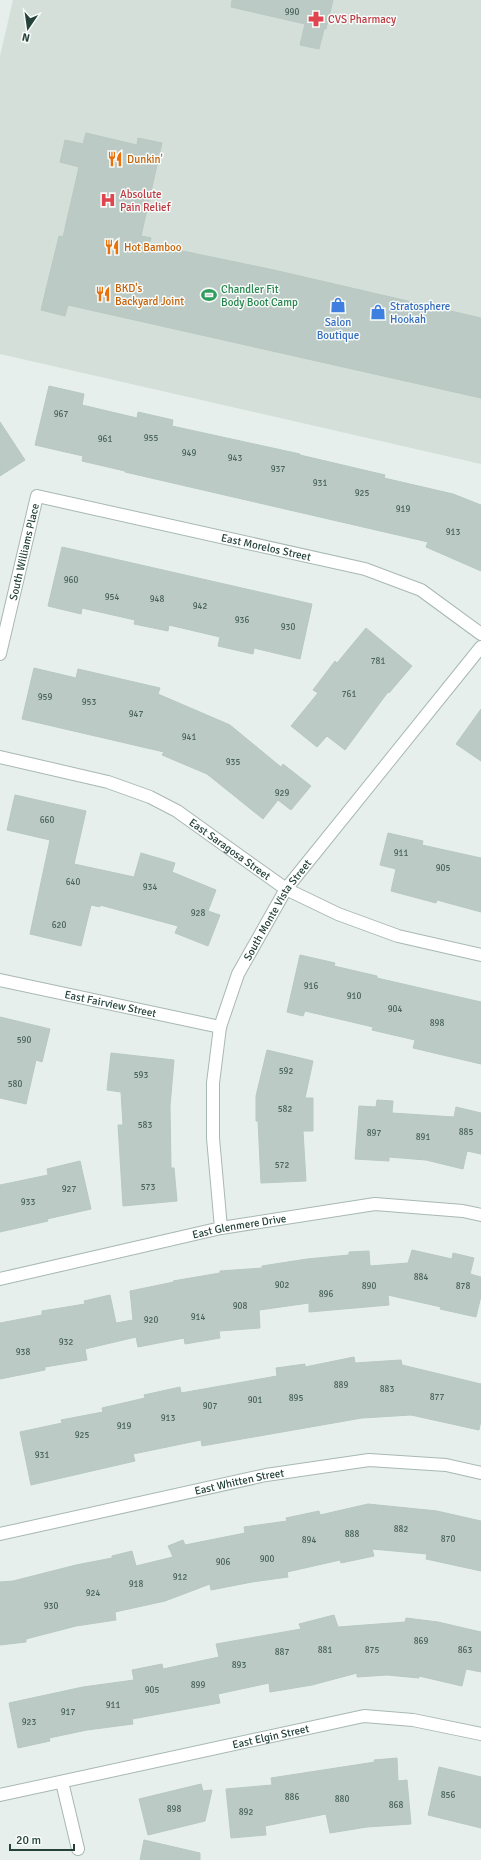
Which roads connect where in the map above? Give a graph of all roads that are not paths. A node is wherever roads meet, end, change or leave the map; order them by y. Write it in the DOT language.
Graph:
graph roads {
  1 [pos="37,496"];
  2 [pos="481,634"];
  3 [pos="481,647"];
  4 [pos="0,654"];
  5 [pos="0,757"];
  6 [pos="286,889"];
  7 [pos="481,955"];
  8 [pos="0,980"];
  9 [pos="220,1027"];
  10 [pos="481,1215"];
  11 [pos="221,1228"];
  12 [pos="0,1279"];
  13 [pos="481,1473"];
  14 [pos="0,1534"];
  15 [pos="481,1734"];
  16 [pos="62,1782"];
  17 [pos="0,1795"];
  18 [pos="78,1849"];
  1 -- 2 [label="street, East Morelos Street"];
  1 -- 4 [label="street, South Williams Place"];
  3 -- 6 [label="street, South Monte Vista Street"];
  5 -- 6 [label="street, East Saragosa Street"];
  6 -- 7 [label="street, East Saragosa Street"];
  6 -- 9 [label="street, South Monte Vista Street"];
  8 -- 9 [label="street, East Fairview Street"];
  9 -- 11 [label="street, South Monte Vista Street"];
  10 -- 11 [label="street, East Glenmere Drive"];
  11 -- 12 [label="street, East Glenmere Drive"];
  13 -- 14 [label="street, East Whitten Street"];
  15 -- 16 [label="street, East Elgin Street"];
  16 -- 17 [label="street, East Elgin Street"];
  16 -- 18 [label="street"];
}
